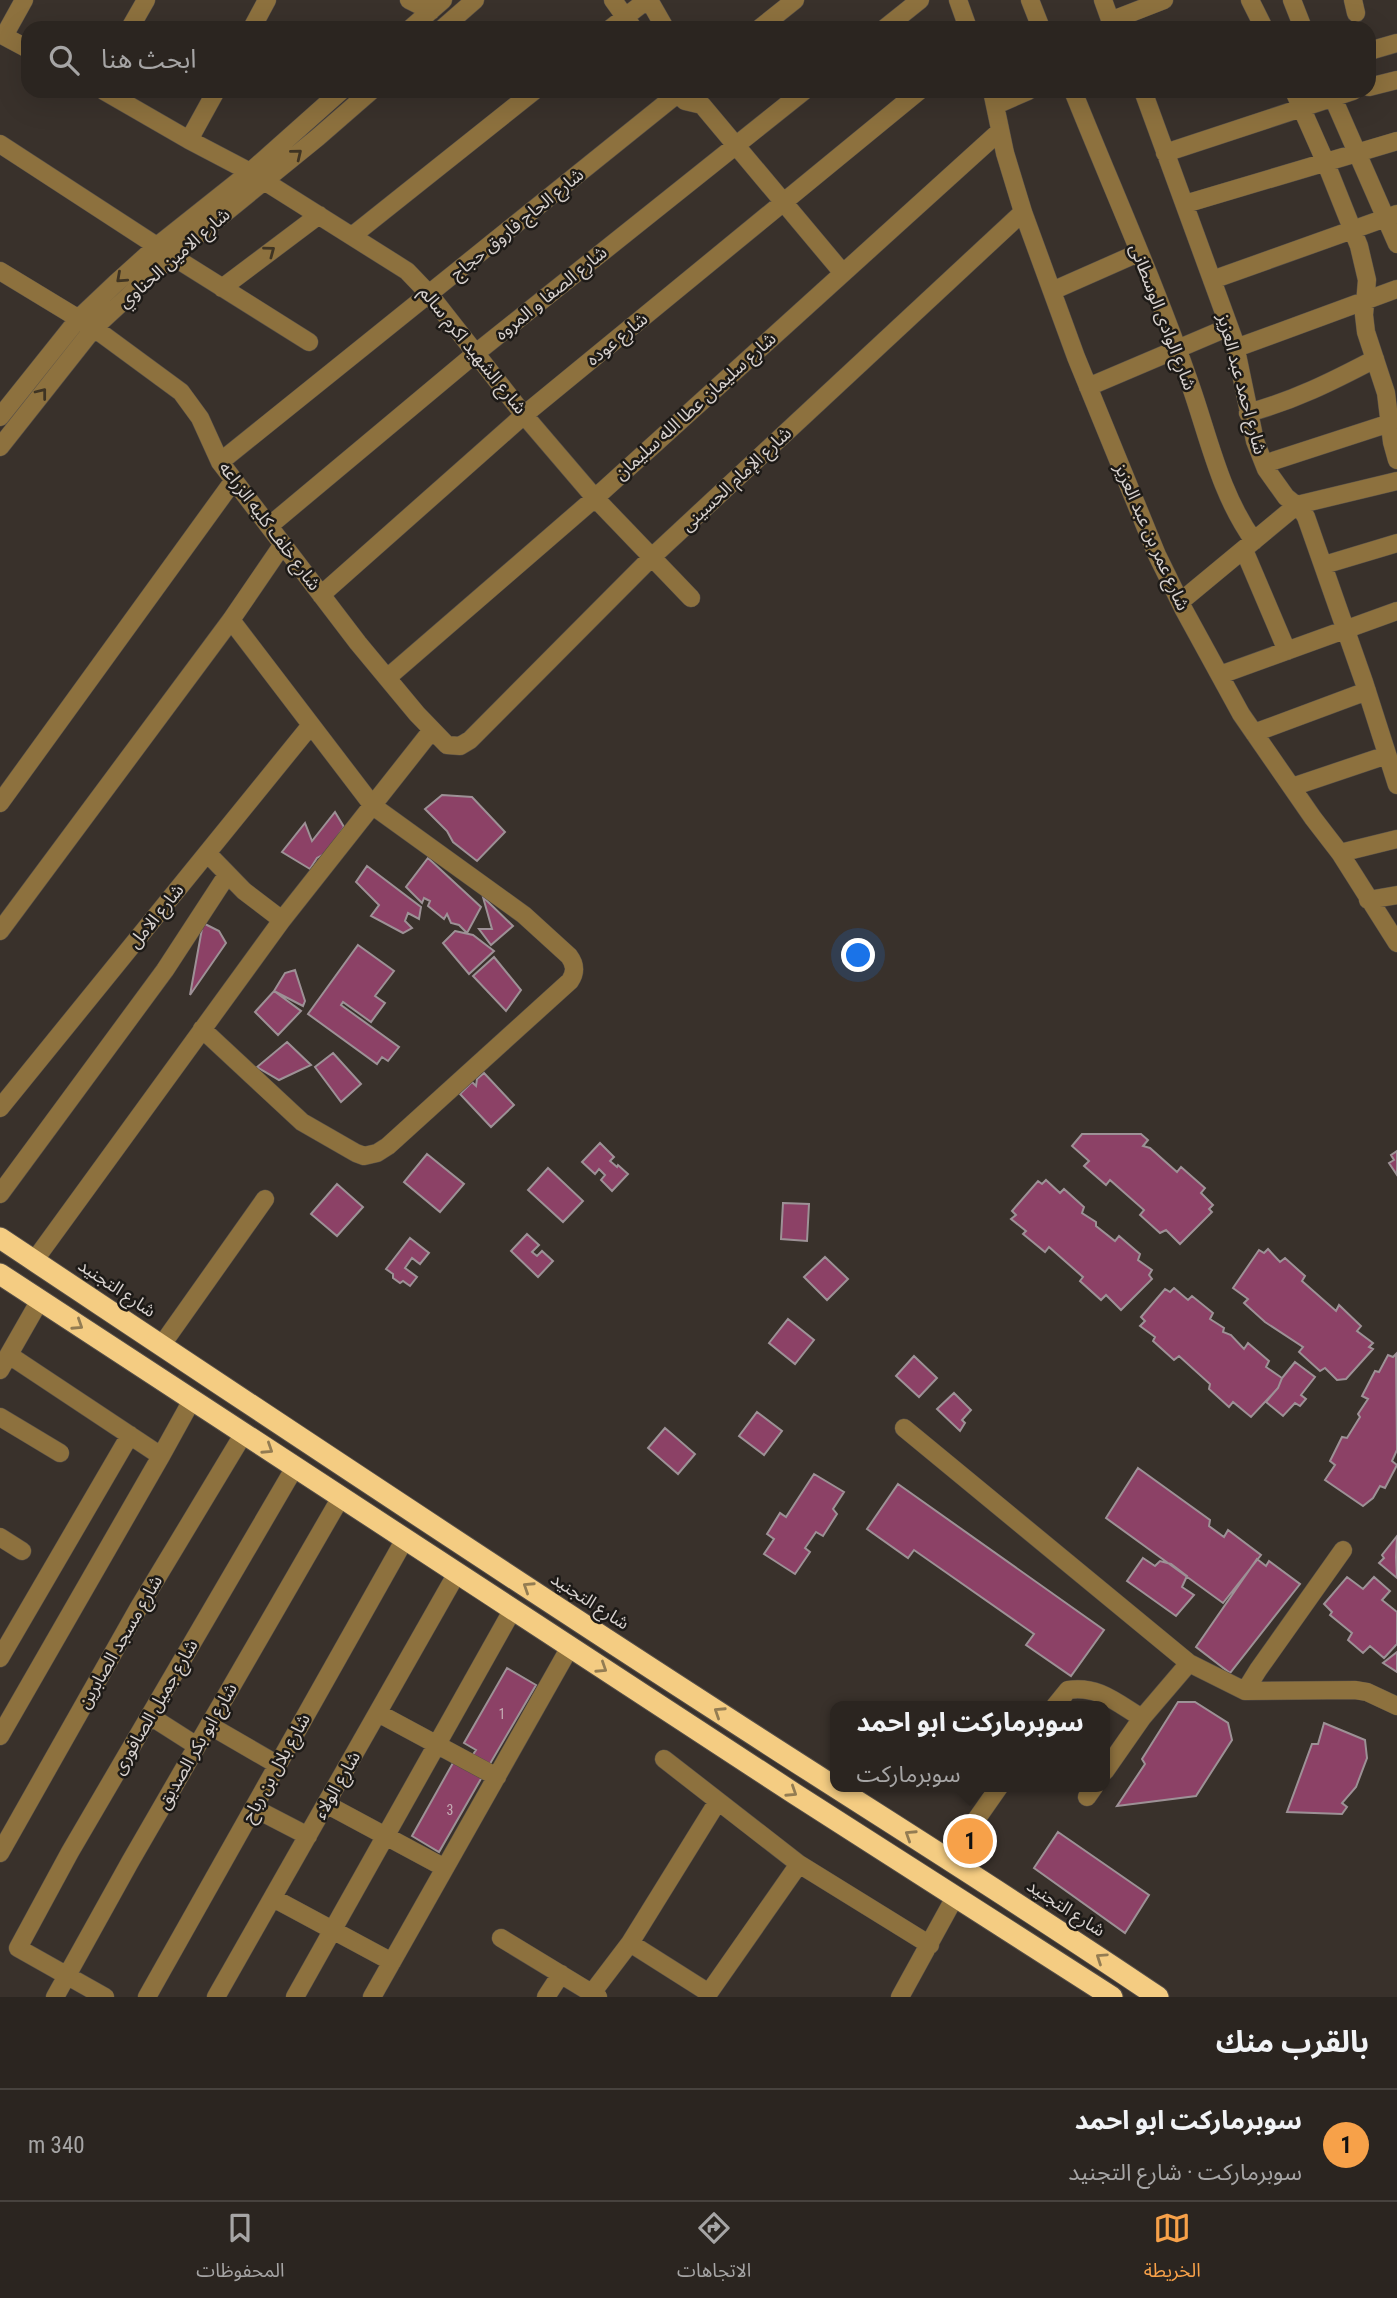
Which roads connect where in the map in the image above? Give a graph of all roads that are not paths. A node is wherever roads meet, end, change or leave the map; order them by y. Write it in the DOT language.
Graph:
graph roads {
  1 [pos="24,0"];
  2 [pos="146,0"];
  3 [pos="267,0"];
  4 [pos="409,0"];
  5 [pos="475,0"];
  6 [pos="612,0"];
  7 [pos="648,0"];
  8 [pos="795,0"];
  9 [pos="920,0"];
  10 [pos="958,0"];
  11 [pos="1030,0"];
  12 [pos="1103,0"];
  13 [pos="1164,0"];
  14 [pos="1251,0"];
  15 [pos="1292,0"];
  16 [pos="437,5"];
  17 [pos="134,21"];
  18 [pos="256,21"];
  19 [pos="419,21"];
  20 [pos="451,21"];
  21 [pos="622,21"];
  22 [pos="626,21"];
  23 [pos="661,21"];
  24 [pos="769,21"];
  25 [pos="894,21"];
  26 [pos="966,21"];
  27 [pos="1038,21"];
  28 [pos="1111,21"];
  29 [pos="1118,21"];
  30 [pos="1261,21"];
  31 [pos="1300,21"];
  32 [pos="2,35"];
  33 [pos="1397,43"];
  34 [pos="21,45"];
  35 [pos="1376,49"];
  36 [pos="1397,79"];
  37 [pos="1376,85"];
  38 [pos="116,98"];
  39 [pos="212,98"];
  40 [pos="334,98"];
  41 [pos="362,98"];
  42 [pos="525,98"];
  43 [pos="672,98"];
  44 [pos="683,98"];
  45 [pos="701,98"];
  46 [pos="795,98"];
  47 [pos="910,98"];
  48 [pos="994,98"];
  49 [pos="1076,98"];
  50 [pos="1145,98"];
  51 [pos="1334,98"];
  52 [pos="1298,99"];
  53 [pos="1000,131"];
  54 [pos="189,140"];
  55 [pos="1397,141"];
  56 [pos="0,144"];
  57 [pos="735,145"];
  58 [pos="1356,151"];
  59 [pos="1165,153"];
  60 [pos="1325,161"];
  61 [pos="257,176"];
  62 [pos="783,202"];
  63 [pos="1185,204"];
  64 [pos="1023,212"];
  65 [pos="318,215"];
  66 [pos="1392,216"];
  67 [pos="1353,230"];
  68 [pos="352,236"];
  69 [pos="1397,244"];
  70 [pos="164,251"];
  71 [pos="1138,253"];
  72 [pos="0,271"];
  73 [pos="842,272"];
  74 [pos="1212,280"];
  75 [pos="222,288"];
  76 [pos="1397,289"];
  77 [pos="1052,291"];
  78 [pos="430,295"];
  79 [pos="1366,301"];
  80 [pos="79,318"];
  81 [pos="1229,327"];
  82 [pos="94,328"];
  83 [pos="309,342"];
  84 [pos="1236,348"];
  85 [pos="1177,349"];
  86 [pos="476,353"];
  87 [pos="1375,359"];
  88 [pos="1088,387"];
  89 [pos="1248,413"];
  90 [pos="524,415"];
  91 [pos="0,416"];
  92 [pos="1390,423"];
  93 [pos="0,447"];
  94 [pos="1397,456"];
  95 [pos="220,462"];
  96 [pos="1264,464"];
  97 [pos="234,480"];
  98 [pos="1397,481"];
  99 [pos="595,498"];
  100 [pos="1297,505"];
  101 [pos="269,526"];
  102 [pos="1397,543"];
  103 [pos="283,544"];
  104 [pos="1249,545"];
  105 [pos="652,557"];
  106 [pos="1324,565"];
  107 [pos="321,595"];
  108 [pos="691,598"];
  109 [pos="1180,603"];
  110 [pos="1397,611"];
  111 [pos="231,620"];
  112 [pos="1346,630"];
  113 [pos="1287,651"];
  114 [pos="1220,675"];
  115 [pos="387,678"];
  116 [pos="1367,691"];
  117 [pos="311,725"];
  118 [pos="432,730"];
  119 [pos="1254,733"];
  120 [pos="1389,742"];
  121 [pos="453,746"];
  122 [pos="1396,781"];
  123 [pos="1292,787"];
  124 [pos="0,803"];
  125 [pos="373,806"];
  126 [pos="1397,839"];
  127 [pos="207,853"];
  128 [pos="1340,853"];
  129 [pos="227,875"];
  130 [pos="1397,895"];
  131 [pos="1368,900"];
  132 [pos="282,920"];
  133 [pos="0,931"];
  134 [pos="1397,943"];
  135 [pos="202,1029"];
  136 [pos="0,1108"];
  137 [pos="0,1194"];
  138 [pos="265,1199"];
  139 [pos="0,1238"];
  140 [pos="34,1261"];
  141 [pos="0,1274"];
  142 [pos="40,1300"];
  143 [pos="162,1346"];
  144 [pos="4,1363"];
  145 [pos="192,1399"];
  146 [pos="0,1417"];
  147 [pos="904,1429"];
  148 [pos="244,1433"];
  149 [pos="130,1436"];
  150 [pos="60,1453"];
  151 [pos="162,1456"];
  152 [pos="295,1467"];
  153 [pos="341,1497"];
  154 [pos="0,1537"];
  155 [pos="405,1539"];
  156 [pos="1343,1550"];
  157 [pos="22,1551"];
  158 [pos="457,1573"];
  159 [pos="513,1609"];
  160 [pos="570,1647"];
  161 [pos="1,1654"];
  162 [pos="1189,1663"];
  163 [pos="1245,1691"];
  164 [pos="1059,1701"];
  165 [pos="1397,1706"];
  166 [pos="378,1713"];
  167 [pos="150,1716"];
  168 [pos="1142,1718"];
  169 [pos="209,1725"];
  170 [pos="0,1736"];
  171 [pos="437,1745"];
  172 [pos="197,1746"];
  173 [pos="664,1759"];
  174 [pos="1110,1764"];
  175 [pos="278,1765"];
  176 [pos="497,1777"];
  177 [pos="830,1784"];
  178 [pos="843,1792"];
  179 [pos="996,1792"];
  180 [pos="718,1801"];
  181 [pos="326,1804"];
  182 [pos="254,1808"];
  183 [pos="308,1836"];
  184 [pos="386,1836"];
  185 [pos="0,1853"];
  186 [pos="948,1860"];
  187 [pos="799,1864"];
  188 [pos="445,1868"];
  189 [pos="977,1878"];
  190 [pos="273,1898"];
  191 [pos="959,1899"];
  192 [pos="333,1930"];
  193 [pos="501,1938"];
  194 [pos="630,1943"];
  195 [pos="930,1945"];
  196 [pos="392,1962"];
  197 [pos="561,1974"];
  198 [pos="67,1976"];
  199 [pos="225,1994"];
  200 [pos="595,1995"];
  201 [pos="708,1995"];
  202 [pos="55,1997"];
  203 [pos="105,1997"];
  204 [pos="147,1997"];
  205 [pos="295,1997"];
  206 [pos="372,1997"];
  207 [pos="546,1997"];
  208 [pos="900,1997"];
  209 [pos="1112,1997"];
  210 [pos="1157,1997"];
  1 -- 32 [label="street"];
  2 -- 17 [label="street"];
  3 -- 18 [label="street"];
  4 -- 16 [label="street"];
  5 -- 20 [label="street"];
  6 -- 21 [label="street"];
  7 -- 22 [label="street"];
  7 -- 23 [label="street"];
  8 -- 24 [label="street"];
  9 -- 25 [label="street"];
  10 -- 26 [label="street"];
  11 -- 27 [label="street"];
  12 -- 28 [label="street"];
  13 -- 29 [label="street"];
  14 -- 30 [label="street"];
  15 -- 31 [label="street"];
  16 -- 19 [label="street"];
  32 -- 34 [label="street"];
  33 -- 35 [label="street"];
  36 -- 37 [label="street"];
  38 -- 54 [label="street, شارع الشهيد اكرم سالم"];
  39 -- 54 [label="street"];
  40 -- 61 [label="street, شارع الامين الحناوي"];
  61 -- 41 [label="street, شارع الامين الحناوي, one-way"];
  42 -- 68 [label="street"];
  43 -- 78 [label="street, شارع الحاج فاروق حجاج"];
  44 -- 45 [label="street"];
  45 -- 57 [label="street"];
  46 -- 57 [label="street, شارع الصفا و المروه"];
  47 -- 62 [label="street, شارع عوده"];
  48 -- 53 [label="street, شارع عمر بن عبد العزيز"];
  49 -- 71 [label="street, شارع الوادى الوسطانى"];
  50 -- 59 [label="street, شارع احمد عبد العزيز"];
  51 -- 58 [label="street"];
  52 -- 59 [label="street"];
  52 -- 60 [label="street"];
  53 -- 64 [label="street, شارع عمر بن عبد العزيز"];
  53 -- 73 [label="street, شارع سليمان عطا الله سليمان"];
  54 -- 61 [label="street, شارع الشهيد اكرم سالم"];
  55 -- 58 [label="street"];
  56 -- 70 [label="street"];
  57 -- 62 [label="street"];
  57 -- 86 [label="street, شارع الصفا و المروه"];
  58 -- 60 [label="street"];
  58 -- 66 [label="street"];
  59 -- 63 [label="street, شارع احمد عبد العزيز"];
  60 -- 63 [label="street"];
  60 -- 67 [label="street"];
  61 -- 65 [label="street, شارع الشهيد اكرم سالم"];
  61 -- 70 [label="street, شارع الامين الحناوي"];
  62 -- 73 [label="street"];
  62 -- 90 [label="street, شارع عوده"];
  63 -- 74 [label="street, شارع احمد عبد العزيز"];
  64 -- 77 [label="street, شارع عمر بن عبد العزيز"];
  64 -- 105 [label="street, شارع الإمام الحسينى"];
  65 -- 68 [label="street, شارع الشهيد اكرم سالم"];
  75 -- 65 [label="street, one-way"];
  66 -- 67 [label="street"];
  66 -- 69 [label="street"];
  67 -- 74 [label="street"];
  67 -- 79 [label="street"];
  68 -- 78 [label="street, شارع الشهيد اكرم سالم"];
  70 -- 75 [label="street"];
  70 -- 80 [label="street, شارع الامين الحناوي, one-way"];
  70 -- 82 [label="street, شارع الامين الحناوي"];
  71 -- 77 [label="street"];
  71 -- 85 [label="street, شارع الوادى الوسطانى"];
  72 -- 80 [label="street, شارع خلف كليه الزراعه"];
  73 -- 99 [label="street, شارع سليمان عطا الله سليمان"];
  74 -- 81 [label="street, شارع احمد عبد العزيز"];
  75 -- 83 [label="street"];
  76 -- 79 [label="street"];
  77 -- 88 [label="street, شارع عمر بن عبد العزيز"];
  78 -- 86 [label="street, شارع الشهيد اكرم سالم"];
  78 -- 95 [label="street, شارع الحاج فاروق حجاج"];
  79 -- 84 [label="street"];
  79 -- 87 [label="street"];
  80 -- 82 [label="street, شارع خلف كليه الزراعه"];
  80 -- 91 [label="street, شارع الامين الحناوي"];
  81 -- 84 [label="street, شارع احمد عبد العزيز"];
  81 -- 85 [label="street"];
  93 -- 82 [label="street, شارع الامين الحناوي, one-way"];
  82 -- 95 [label="street, شارع خلف كليه الزراعه"];
  84 -- 89 [label="street, شارع احمد عبد العزيز"];
  85 -- 88 [label="street"];
  85 -- 104 [label="street, شارع الوادى الوسطانى"];
  86 -- 90 [label="street, شارع الشهيد اكرم سالم"];
  86 -- 101 [label="street, شارع الصفا و المروه"];
  87 -- 89 [label="street"];
  87 -- 92 [label="street"];
  88 -- 109 [label="street, شارع عمر بن عبد العزيز"];
  89 -- 96 [label="street, شارع احمد عبد العزيز"];
  90 -- 99 [label="street, شارع الشهيد اكرم سالم"];
  90 -- 107 [label="street, شارع عوده"];
  92 -- 94 [label="street"];
  92 -- 96 [label="street"];
  95 -- 97 [label="street, شارع خلف كليه الزراعه"];
  96 -- 100 [label="street, شارع احمد عبد العزيز"];
  97 -- 101 [label="street, شارع خلف كليه الزراعه"];
  97 -- 124 [label="street"];
  98 -- 100 [label="street"];
  99 -- 105 [label="street, شارع الشهيد اكرم سالم"];
  99 -- 115 [label="street, شارع سليمان عطا الله سليمان"];
  100 -- 104 [label="street"];
  100 -- 106 [label="street, شارع احمد عبد العزيز"];
  101 -- 103 [label="street, شارع خلف كليه الزراعه"];
  102 -- 106 [label="street"];
  103 -- 107 [label="street, شارع خلف كليه الزراعه"];
  103 -- 111 [label="street"];
  104 -- 109 [label="street"];
  104 -- 113 [label="street, شارع الوادى الوسطانى"];
  105 -- 108 [label="street, شارع الشهيد اكرم سالم"];
  105 -- 121 [label="street, شارع الإمام الحسينى"];
  106 -- 112 [label="street, شارع احمد عبد العزيز"];
  107 -- 115 [label="street, شارع خلف كليه الزراعه"];
  109 -- 114 [label="street, شارع عمر بن عبد العزيز"];
  110 -- 112 [label="street"];
  111 -- 117 [label="street"];
  111 -- 133 [label="street"];
  112 -- 113 [label="street"];
  112 -- 116 [label="street, شارع احمد عبد العزيز"];
  113 -- 114 [label="street"];
  114 -- 119 [label="street, شارع عمر بن عبد العزيز"];
  115 -- 118 [label="street, شارع خلف كليه الزراعه"];
  116 -- 119 [label="street"];
  116 -- 120 [label="street, شارع احمد عبد العزيز"];
  117 -- 125 [label="street"];
  117 -- 127 [label="street, شارع الامل"];
  118 -- 121 [label="street, شارع خلف كليه الزراعه"];
  118 -- 125 [label="street"];
  119 -- 123 [label="street, شارع عمر بن عبد العزيز"];
  120 -- 122 [label="street, شارع احمد عبد العزيز"];
  120 -- 123 [label="street"];
  123 -- 128 [label="street, شارع عمر بن عبد العزيز"];
  125 -- 132 [label="street"];
  125 -- 135 [label="street"];
  126 -- 128 [label="street"];
  127 -- 129 [label="street"];
  127 -- 136 [label="street, شارع الامل"];
  128 -- 131 [label="street, شارع عمر بن عبد العزيز"];
  129 -- 132 [label="street"];
  129 -- 137 [label="street"];
  130 -- 131 [label="street"];
  131 -- 134 [label="street, شارع عمر بن عبد العزيز"];
  132 -- 135 [label="street"];
  135 -- 140 [label="street"];
  138 -- 143 [label="street"];
  139 -- 140 [label="highway, شارع التجنيد"];
  140 -- 143 [label="highway, شارع التجنيد"];
  141 -- 142 [label="highway"];
  142 -- 144 [label="street"];
  142 -- 145 [label="highway, one-way"];
  177 -- 143 [label="highway, شارع التجنيد, one-way"];
  144 -- 149 [label="street"];
  145 -- 148 [label="highway"];
  145 -- 151 [label="street"];
  146 -- 150 [label="street"];
  147 -- 162 [label="street"];
  148 -- 152 [label="highway, one-way"];
  148 -- 185 [label="street, شارع مسجد الصابرين"];
  149 -- 151 [label="street"];
  149 -- 161 [label="street"];
  151 -- 170 [label="street"];
  152 -- 153 [label="highway"];
  152 -- 167 [label="street, شارع جميل الصافورى"];
  153 -- 155 [label="highway"];
  153 -- 169 [label="street, شارع ابو بكر الصديق"];
  154 -- 157 [label="street"];
  155 -- 158 [label="highway"];
  155 -- 175 [label="street, شارع بلال بن رباح"];
  156 -- 163 [label="street"];
  158 -- 159 [label="highway"];
  158 -- 166 [label="street, شارع الولاء"];
  159 -- 160 [label="highway"];
  159 -- 171 [label="street"];
  160 -- 176 [label="street"];
  160 -- 191 [label="highway, one-way"];
  162 -- 163 [label="street"];
  162 -- 168 [label="street"];
  163 -- 165 [label="street"];
  164 -- 168 [label="street"];
  166 -- 171 [label="street"];
  166 -- 181 [label="street, شارع الولاء"];
  167 -- 172 [label="street"];
  167 -- 198 [label="street, شارع جميل الصافورى"];
  168 -- 174 [label="street"];
  169 -- 172 [label="street, شارع ابو بكر الصديق"];
  169 -- 175 [label="street"];
  171 -- 176 [label="street"];
  171 -- 184 [label="street"];
  172 -- 198 [label="street, شارع ابو بكر الصديق"];
  173 -- 180 [label="street"];
  175 -- 182 [label="street, شارع بلال بن رباح"];
  176 -- 188 [label="street"];
  186 -- 178 [label="highway, شارع التجنيد, one-way"];
  179 -- 186 [label="street"];
  180 -- 187 [label="street"];
  180 -- 194 [label="street"];
  181 -- 183 [label="street, شارع الولاء"];
  181 -- 184 [label="street"];
  182 -- 183 [label="street"];
  182 -- 204 [label="street, شارع بلال بن رباح"];
  183 -- 190 [label="street, شارع الولاء"];
  184 -- 188 [label="street"];
  184 -- 192 [label="street"];
  186 -- 189 [label="highway, شارع التجنيد"];
  187 -- 195 [label="street"];
  187 -- 201 [label="street"];
  188 -- 196 [label="street"];
  189 -- 191 [label="highway"];
  210 -- 189 [label="highway, شارع التجنيد, one-way"];
  190 -- 192 [label="street"];
  190 -- 199 [label="street, شارع الولاء"];
  191 -- 195 [label="street"];
  191 -- 209 [label="highway"];
  192 -- 196 [label="street"];
  192 -- 205 [label="street"];
  193 -- 197 [label="street"];
  194 -- 200 [label="street"];
  194 -- 201 [label="street"];
  195 -- 208 [label="street"];
  196 -- 206 [label="street"];
  197 -- 200 [label="street"];
  197 -- 207 [label="street"];
  198 -- 202 [label="street, شارع ابو بكر الصديق"];
  198 -- 203 [label="street"];
}
